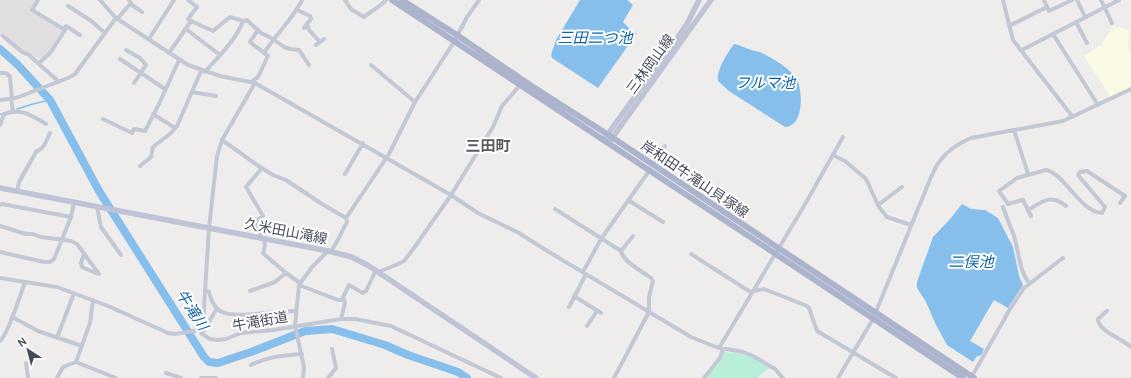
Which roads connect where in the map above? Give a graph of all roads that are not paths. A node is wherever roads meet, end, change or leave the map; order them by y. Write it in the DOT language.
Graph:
graph roads {
  1 [pos="38,0"];
  2 [pos="100,0"];
  3 [pos="174,0"];
  4 [pos="188,0"];
  5 [pos="302,0"];
  6 [pos="345,0"];
  7 [pos="386,0"];
  8 [pos="392,0"];
  9 [pos="402,0"];
  10 [pos="479,0"];
  11 [pos="699,0"];
  12 [pos="711,0"];
  13 [pos="1003,0"];
  14 [pos="1044,0"];
  15 [pos="1072,0"];
  16 [pos="1077,0"];
  17 [pos="1101,0"];
  18 [pos="1119,0"];
  19 [pos="130,2"];
  20 [pos="68,6"];
  21 [pos="1047,7"];
  22 [pos="1105,8"];
  23 [pos="297,10"];
  24 [pos="142,12"];
  25 [pos="1085,17"];
  26 [pos="117,18"];
  27 [pos="191,21"];
  28 [pos="242,21"];
  29 [pos="1076,22"];
  30 [pos="307,23"];
  31 [pos="1112,23"];
  32 [pos="1009,26"];
  33 [pos="304,28"];
  34 [pos="186,29"];
  35 [pos="64,30"];
  36 [pos="258,30"];
  37 [pos="105,32"];
  38 [pos="1052,34"];
  39 [pos="457,35"];
  40 [pos="3,36"];
  41 [pos="80,36"];
  42 [pos="149,39"];
  43 [pos="273,39"];
  44 [pos="320,42"];
  45 [pos="454,42"];
  46 [pos="1087,44"];
  47 [pos="126,50"];
  48 [pos="1022,50"];
  49 [pos="169,53"];
  50 [pos="264,53"];
  51 [pos="220,55"];
  52 [pos="120,59"];
  53 [pos="179,60"];
  54 [pos="39,63"];
  55 [pos="309,65"];
  56 [pos="372,68"];
  57 [pos="203,71"];
  58 [pos="0,73"];
  59 [pos="141,73"];
  60 [pos="59,82"];
  61 [pos="134,83"];
  62 [pos="253,83"];
  63 [pos="520,85"];
  64 [pos="165,89"];
  65 [pos="1131,89"];
  66 [pos="192,92"];
  67 [pos="216,96"];
  68 [pos="11,99"];
  69 [pos="0,100"];
  70 [pos="415,102"];
  71 [pos="1098,105"];
  72 [pos="13,111"];
  73 [pos="153,114"];
  74 [pos="1072,116"];
  75 [pos="103,119"];
  76 [pos="46,124"];
  77 [pos="0,125"];
  78 [pos="175,128"];
  79 [pos="1014,130"];
  80 [pos="50,133"];
  81 [pos="843,137"];
  82 [pos="608,139"];
  83 [pos="222,140"];
  84 [pos="363,143"];
  85 [pos="665,146"];
  86 [pos="833,155"];
  87 [pos="387,157"];
  88 [pos="652,164"];
  89 [pos="140,166"];
  90 [pos="262,168"];
  91 [pos="649,171"];
  92 [pos="346,174"];
  93 [pos="1028,174"];
  94 [pos="902,187"];
  95 [pos="0,188"];
  96 [pos="17,191"];
  97 [pos="451,195"];
  98 [pos="628,200"];
  99 [pos="74,202"];
  100 [pos="1120,203"];
  101 [pos="0,205"];
  102 [pos="878,205"];
  103 [pos="1066,206"];
  104 [pos="98,207"];
  105 [pos="1003,207"];
  106 [pos="555,209"];
  107 [pos="1028,210"];
  108 [pos="1031,216"];
  109 [pos="71,217"];
  110 [pos="346,218"];
  111 [pos="663,222"];
  112 [pos="911,225"];
  113 [pos="0,226"];
  114 [pos="209,228"];
  115 [pos="633,236"];
  116 [pos="263,238"];
  117 [pos="601,239"];
  118 [pos="62,240"];
  119 [pos="329,251"];
  120 [pos="621,251"];
  121 [pos="778,251"];
  122 [pos="0,252"];
  123 [pos="84,254"];
  124 [pos="691,254"];
  125 [pos="121,256"];
  126 [pos="1063,258"];
  127 [pos="377,271"];
  128 [pos="286,273"];
  129 [pos="584,273"];
  130 [pos="0,278"];
  131 [pos="25,282"];
  132 [pos="1029,283"];
  133 [pos="299,284"];
  134 [pos="205,290"];
  135 [pos="250,291"];
  136 [pos="753,292"];
  137 [pos="74,293"];
  138 [pos="574,296"];
  139 [pos="93,300"];
  140 [pos="344,300"];
  141 [pos="569,307"];
  142 [pos="217,308"];
  143 [pos="296,311"];
  144 [pos="1107,311"];
  145 [pos="649,312"];
  146 [pos="874,316"];
  147 [pos="12,318"];
  148 [pos="341,319"];
  149 [pos="587,326"];
  150 [pos="295,327"];
  151 [pos="200,332"];
  152 [pos="57,338"];
  153 [pos="0,341"];
  154 [pos="82,346"];
  155 [pos="1131,347"];
  156 [pos="721,349"];
  157 [pos="332,350"];
  158 [pos="852,353"];
  159 [pos="302,354"];
  160 [pos="76,362"];
  161 [pos="26,363"];
  162 [pos="251,365"];
  163 [pos="166,373"];
  164 [pos="28,378"];
  165 [pos="57,378"];
  166 [pos="116,378"];
  167 [pos="181,378"];
  168 [pos="201,378"];
  169 [pos="216,378"];
  170 [pos="303,378"];
  171 [pos="328,378"];
  172 [pos="501,378"];
  173 [pos="536,378"];
  174 [pos="614,378"];
  175 [pos="704,378"];
  176 [pos="783,378"];
  177 [pos="838,378"];
  178 [pos="896,378"];
  179 [pos="963,378"];
  180 [pos="972,378"];
  1 -- 35 [label="street"];
  2 -- 26 [label="street"];
  3 -- 42 [label="street"];
  4 -- 27 [label="street"];
  5 -- 23 [label="street"];
  6 -- 7 [label="street"];
  8 -- 45 [label="main road, 岸和田牛滝山貝塚線"];
  9 -- 39 [label="main road, 岸和田牛滝山貝塚線"];
  10 -- 39 [label="street"];
  11 -- 82 [label="street, 三林岡山線"];
  12 -- 82 [label="street, 三林岡山線"];
  13 -- 32 [label="street"];
  14 -- 21 [label="street"];
  15 -- 21 [label="street"];
  16 -- 25 [label="street"];
  17 -- 22 [label="street"];
  18 -- 22 [label="street"];
  19 -- 24 [label="street"];
  19 -- 26 [label="street"];
  20 -- 37 [label="street"];
  21 -- 32 [label="street"];
  22 -- 25 [label="street"];
  22 -- 31 [label="street"];
  23 -- 30 [label="street"];
  23 -- 43 [label="street"];
  25 -- 29 [label="street"];
  26 -- 37 [label="street"];
  26 -- 42 [label="street"];
  27 -- 28 [label="street"];
  27 -- 34 [label="street"];
  28 -- 36 [label="street"];
  28 -- 51 [label="street"];
  29 -- 38 [label="street"];
  29 -- 46 [label="street"];
  30 -- 33 [label="street"];
  30 -- 44 [label="street"];
  32 -- 48 [label="street"];
  34 -- 49 [label="street"];
  34 -- 51 [label="street"];
  35 -- 41 [label="street"];
  35 -- 54 [label="street"];
  36 -- 43 [label="street"];
  36 -- 50 [label="street"];
  37 -- 60 [label="street"];
  38 -- 48 [label="street"];
  38 -- 71 [label="street"];
  39 -- 45 [label="street"];
  39 -- 82 [label="main road, 岸和田牛滝山貝塚線"];
  40 -- 54 [label="street"];
  42 -- 49 [label="street"];
  43 -- 50 [label="street"];
  43 -- 55 [label="street"];
  45 -- 63 [label="main road, 岸和田牛滝山貝塚線"];
  45 -- 70 [label="street"];
  47 -- 59 [label="street"];
  48 -- 74 [label="street"];
  49 -- 53 [label="street"];
  50 -- 62 [label="street"];
  51 -- 57 [label="street"];
  52 -- 59 [label="street"];
  53 -- 57 [label="street"];
  53 -- 64 [label="street"];
  54 -- 60 [label="street"];
  56 -- 70 [label="street"];
  57 -- 62 [label="street"];
  57 -- 66 [label="street"];
  58 -- 68 [label="street"];
  59 -- 61 [label="street"];
  59 -- 64 [label="street"];
  60 -- 68 [label="street"];
  62 -- 83 [label="street"];
  62 -- 84 [label="street"];
  63 -- 82 [label="main road, 岸和田牛滝山貝塚線"];
  63 -- 97 [label="street"];
  64 -- 73 [label="street"];
  65 -- 71 [label="street"];
  66 -- 67 [label="street"];
  66 -- 78 [label="street"];
  68 -- 69 [label="street"];
  68 -- 72 [label="street"];
  70 -- 87 [label="street"];
  71 -- 74 [label="street"];
  72 -- 76 [label="street"];
  72 -- 77 [label="street"];
  73 -- 75 [label="street"];
  73 -- 78 [label="street"];
  74 -- 79 [label="street"];
  78 -- 89 [label="street"];
  79 -- 93 [label="street"];
  79 -- 112 [label="street"];
  80 -- 96 [label="street"];
  81 -- 86 [label="street"];
  82 -- 88 [label="main road, 岸和田牛滝山貝塚線"];
  82 -- 91 [label="main road, 岸和田牛滝山貝塚線"];
  83 -- 90 [label="street"];
  83 -- 114 [label="street"];
  84 -- 87 [label="street"];
  84 -- 92 [label="street"];
  85 -- 88 [label="street"];
  86 -- 102 [label="street"];
  86 -- 121 [label="street"];
  87 -- 97 [label="street"];
  87 -- 110 [label="street"];
  88 -- 121 [label="main road, 岸和田牛滝山貝塚線"];
  90 -- 110 [label="street"];
  90 -- 116 [label="street"];
  91 -- 98 [label="street"];
  91 -- 121 [label="main road, 岸和田牛滝山貝塚線"];
  93 -- 100 [label="street"];
  93 -- 107 [label="street"];
  94 -- 102 [label="street"];
  95 -- 96 [label="street, 久米田山滝線"];
  96 -- 99 [label="street, 久米田山滝線"];
  97 -- 127 [label="street"];
  97 -- 129 [label="street"];
  98 -- 111 [label="street"];
  98 -- 117 [label="street"];
  99 -- 104 [label="street, 久米田山滝線"];
  99 -- 109 [label="street"];
  101 -- 109 [label="street"];
  102 -- 112 [label="street"];
  103 -- 107 [label="street"];
  104 -- 114 [label="street, 久米田山滝線"];
  104 -- 125 [label="street"];
  105 -- 132 [label="street"];
  106 -- 117 [label="street"];
  107 -- 108 [label="street"];
  109 -- 118 [label="street"];
  110 -- 119 [label="street"];
  112 -- 146 [label="street"];
  113 -- 118 [label="street"];
  114 -- 116 [label="street, 久米田山滝線"];
  114 -- 134 [label="street"];
  115 -- 120 [label="street"];
  116 -- 119 [label="street, 久米田山滝線"];
  116 -- 128 [label="street"];
  117 -- 120 [label="street"];
  117 -- 129 [label="street"];
  118 -- 122 [label="street"];
  118 -- 123 [label="street"];
  119 -- 127 [label="street, 久米田山滝線"];
  119 -- 133 [label="street"];
  120 -- 145 [label="street"];
  121 -- 136 [label="street"];
  121 -- 146 [label="main road, 岸和田牛滝山貝塚線"];
  123 -- 123 [label="street"];
  124 -- 136 [label="street"];
  126 -- 132 [label="street"];
  127 -- 140 [label="street"];
  127 -- 173 [label="street, 久米田山滝線"];
  128 -- 133 [label="street"];
  128 -- 135 [label="street"];
  129 -- 138 [label="street"];
  129 -- 145 [label="street"];
  130 -- 131 [label="street, 牛滝街道"];
  131 -- 137 [label="street, 牛滝街道"];
  131 -- 147 [label="street"];
  132 -- 180 [label="street"];
  133 -- 140 [label="street"];
  133 -- 143 [label="street"];
  134 -- 142 [label="street"];
  134 -- 151 [label="street"];
  136 -- 156 [label="street"];
  136 -- 158 [label="street"];
  137 -- 139 [label="street, 牛滝街道"];
  137 -- 152 [label="street"];
  138 -- 141 [label="street"];
  138 -- 149 [label="street"];
  139 -- 151 [label="street, 牛滝街道"];
  139 -- 154 [label="street"];
  140 -- 148 [label="street"];
  142 -- 143 [label="street"];
  142 -- 151 [label="street"];
  143 -- 150 [label="street"];
  144 -- 155 [label="street"];
  145 -- 156 [label="street"];
  145 -- 174 [label="street"];
  146 -- 158 [label="street"];
  146 -- 179 [label="main road, 岸和田牛滝山貝塚線"];
  146 -- 180 [label="main road, 岸和田牛滝山貝塚線"];
  147 -- 152 [label="street"];
  147 -- 153 [label="street"];
  148 -- 150 [label="street, 牛滝街道"];
  148 -- 172 [label="street, 牛滝街道"];
  150 -- 151 [label="street, 牛滝街道"];
  150 -- 159 [label="street"];
  152 -- 154 [label="street"];
  154 -- 160 [label="street"];
  156 -- 175 [label="street"];
  156 -- 176 [label="street"];
  157 -- 171 [label="street"];
  158 -- 177 [label="street"];
  158 -- 178 [label="street"];
  159 -- 162 [label="street"];
  159 -- 170 [label="street"];
  160 -- 165 [label="street"];
  160 -- 166 [label="street"];
  161 -- 164 [label="street"];
  163 -- 167 [label="street"];
  168 -- 169 [label="street"];
}
